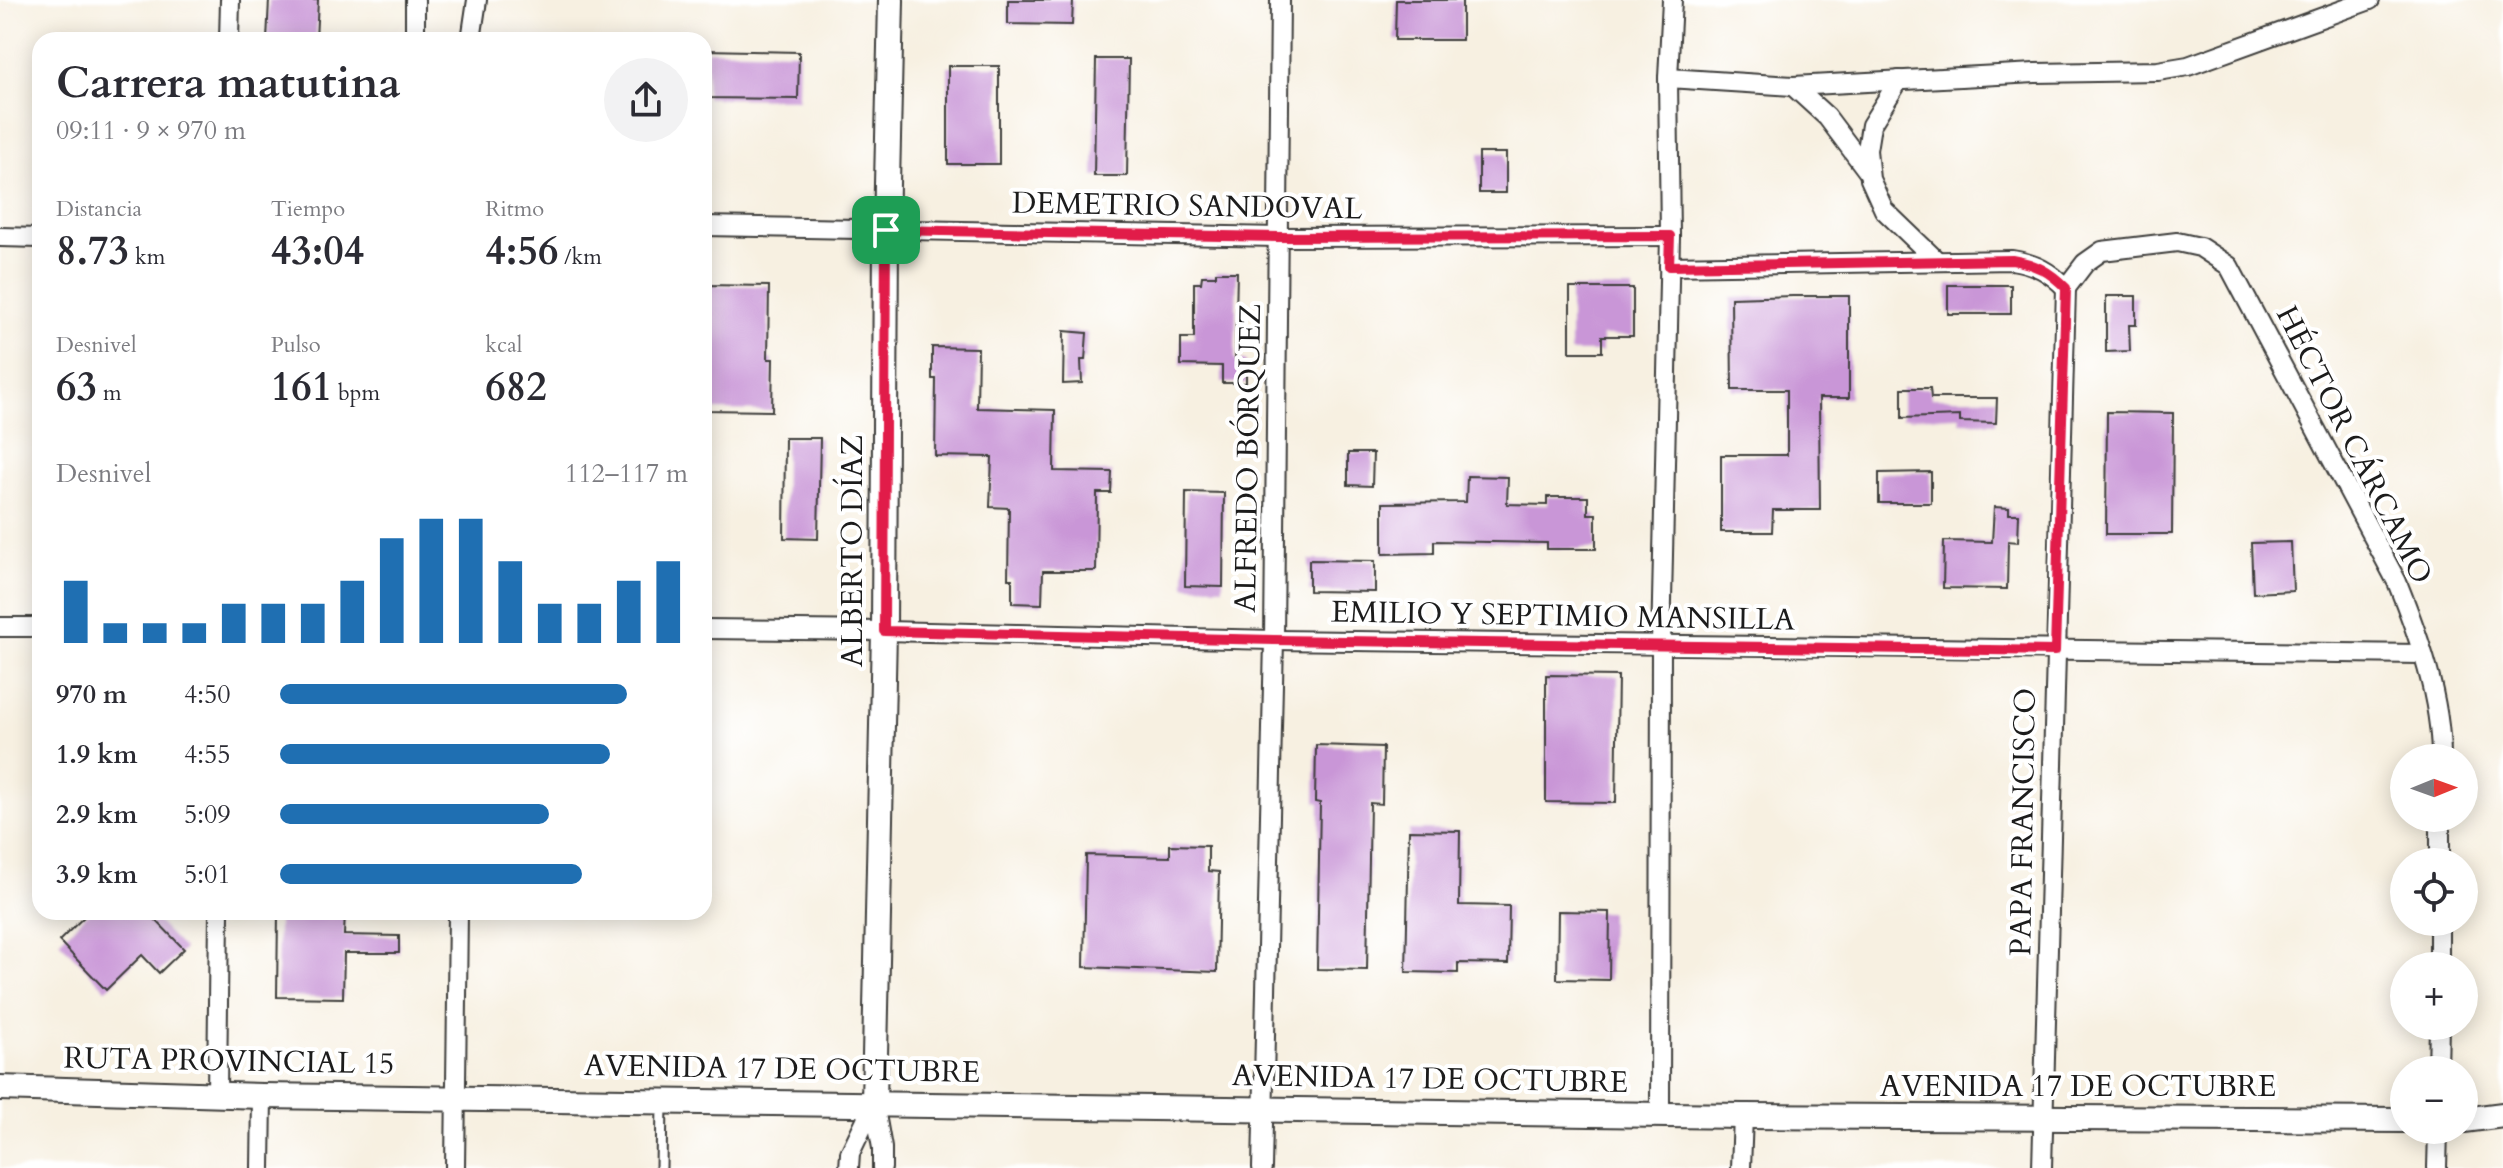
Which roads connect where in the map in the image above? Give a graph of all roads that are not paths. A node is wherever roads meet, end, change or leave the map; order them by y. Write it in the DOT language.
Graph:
graph roads {
  1 [pos="230,0"];
  2 [pos="415,0"];
  3 [pos="469,0"];
  4 [pos="477,0"];
  5 [pos="891,0"];
  6 [pos="1280,0"];
  7 [pos="1672,0"];
  8 [pos="2370,0"];
  9 [pos="229,32"];
  10 [pos="415,32"];
  11 [pos="470,32"];
  12 [pos="471,32"];
  13 [pos="1668,78"];
  14 [pos="1899,80"];
  15 [pos="1793,86"];
  16 [pos="1869,173"];
  17 [pos="712,226"];
  18 [pos="886,230"];
  19 [pos="1670,236"];
  20 [pos="0,237"];
  21 [pos="1279,237"];
  22 [pos="32,238"];
  23 [pos="1937,261"];
  24 [pos="1669,266"];
  25 [pos="2066,288"];
  26 [pos="0,627"];
  27 [pos="32,627"];
  28 [pos="712,629"];
  29 [pos="884,631"];
  30 [pos="1274,640"];
  31 [pos="1661,646"];
  32 [pos="2055,651"];
  33 [pos="2422,654"];
  34 [pos="2441,744"];
  35 [pos="219,920"];
  36 [pos="458,920"];
  37 [pos="0,1088"];
  38 [pos="217,1094"];
  39 [pos="262,1096"];
  40 [pos="456,1097"];
  41 [pos="662,1100"];
  42 [pos="874,1103"];
  43 [pos="1264,1108"];
  44 [pos="1660,1114"];
  45 [pos="2503,1115"];
  46 [pos="1743,1116"];
  47 [pos="2043,1118"];
  48 [pos="2478,1118"];
  49 [pos="2390,1120"];
  50 [pos="2438,1144"];
  51 [pos="261,1168"];
  52 [pos="455,1168"];
  53 [pos="661,1168"];
  54 [pos="849,1168"];
  55 [pos="882,1168"];
  56 [pos="1262,1168"];
  57 [pos="1741,1168"];
  58 [pos="2042,1168"];
  59 [pos="2437,1168"];
  1 -- 9 [label="street"];
  2 -- 10 [label="street"];
  3 -- 11 [label="street"];
  4 -- 12 [label="street"];
  5 -- 18 [label="main road, ALBERTO DÍAZ"];
  6 -- 21 [label="street, ALFREDO BÓRQUEZ"];
  7 -- 13 [label="street"];
  8 -- 14 [label="street"];
  13 -- 15 [label="street"];
  13 -- 19 [label="street"];
  14 -- 15 [label="street"];
  14 -- 16 [label="street"];
  15 -- 16 [label="street"];
  16 -- 23 [label="street"];
  17 -- 18 [label="street, DEMETRIO SANDOVAL"];
  18 -- 21 [label="street, DEMETRIO SANDOVAL"];
  18 -- 29 [label="main road, ALBERTO DÍAZ"];
  19 -- 21 [label="street, DEMETRIO SANDOVAL"];
  19 -- 24 [label="street"];
  20 -- 22 [label="street"];
  21 -- 30 [label="street, ALFREDO BÓRQUEZ"];
  23 -- 24 [label="street"];
  23 -- 25 [label="street"];
  24 -- 31 [label="street"];
  25 -- 32 [label="street, PAPA FRANCISCO"];
  25 -- 33 [label="street, HÉCTOR CÁRCAMO"];
  26 -- 27 [label="street"];
  28 -- 29 [label="street, EMILIO Y SEPTIMIO MANSILLA"];
  29 -- 30 [label="street, EMILIO Y SEPTIMIO MANSILLA"];
  29 -- 42 [label="main road, ALBERTO DÍAZ"];
  30 -- 31 [label="street, EMILIO Y SEPTIMIO MANSILLA"];
  30 -- 43 [label="street, ALFREDO BÓRQUEZ"];
  31 -- 32 [label="street, EMILIO Y SEPTIMIO MANSILLA"];
  31 -- 44 [label="street"];
  32 -- 33 [label="street, EMILIO Y SEPTIMIO MANSILLA"];
  32 -- 47 [label="street, PAPA FRANCISCO"];
  33 -- 34 [label="street, HÉCTOR CÁRCAMO"];
  35 -- 38 [label="street"];
  36 -- 40 [label="street"];
  37 -- 38 [label="main road, RUTA PROVINCIAL 15"];
  38 -- 39 [label="main road, RUTA PROVINCIAL 15"];
  39 -- 40 [label="main road, RUTA PROVINCIAL 15"];
  39 -- 51 [label="street"];
  40 -- 41 [label="main road, AVENIDA 17 DE OCTUBRE"];
  40 -- 52 [label="street"];
  41 -- 42 [label="main road, AVENIDA 17 DE OCTUBRE"];
  41 -- 53 [label="lane"];
  42 -- 43 [label="main road, AVENIDA 17 DE OCTUBRE"];
  42 -- 54 [label="street"];
  42 -- 55 [label="street"];
  43 -- 44 [label="main road, AVENIDA 17 DE OCTUBRE"];
  43 -- 56 [label="street, ALFREDO BÓRQUEZ"];
  44 -- 46 [label="main road, AVENIDA 17 DE OCTUBRE"];
  45 -- 48 [label="main road"];
  46 -- 47 [label="main road, AVENIDA 17 DE OCTUBRE"];
  46 -- 57 [label="street"];
  47 -- 49 [label="main road, AVENIDA 17 DE OCTUBRE"];
  47 -- 58 [label="street, PAPA FRANCISCO"];
  50 -- 59 [label="street"];
}
